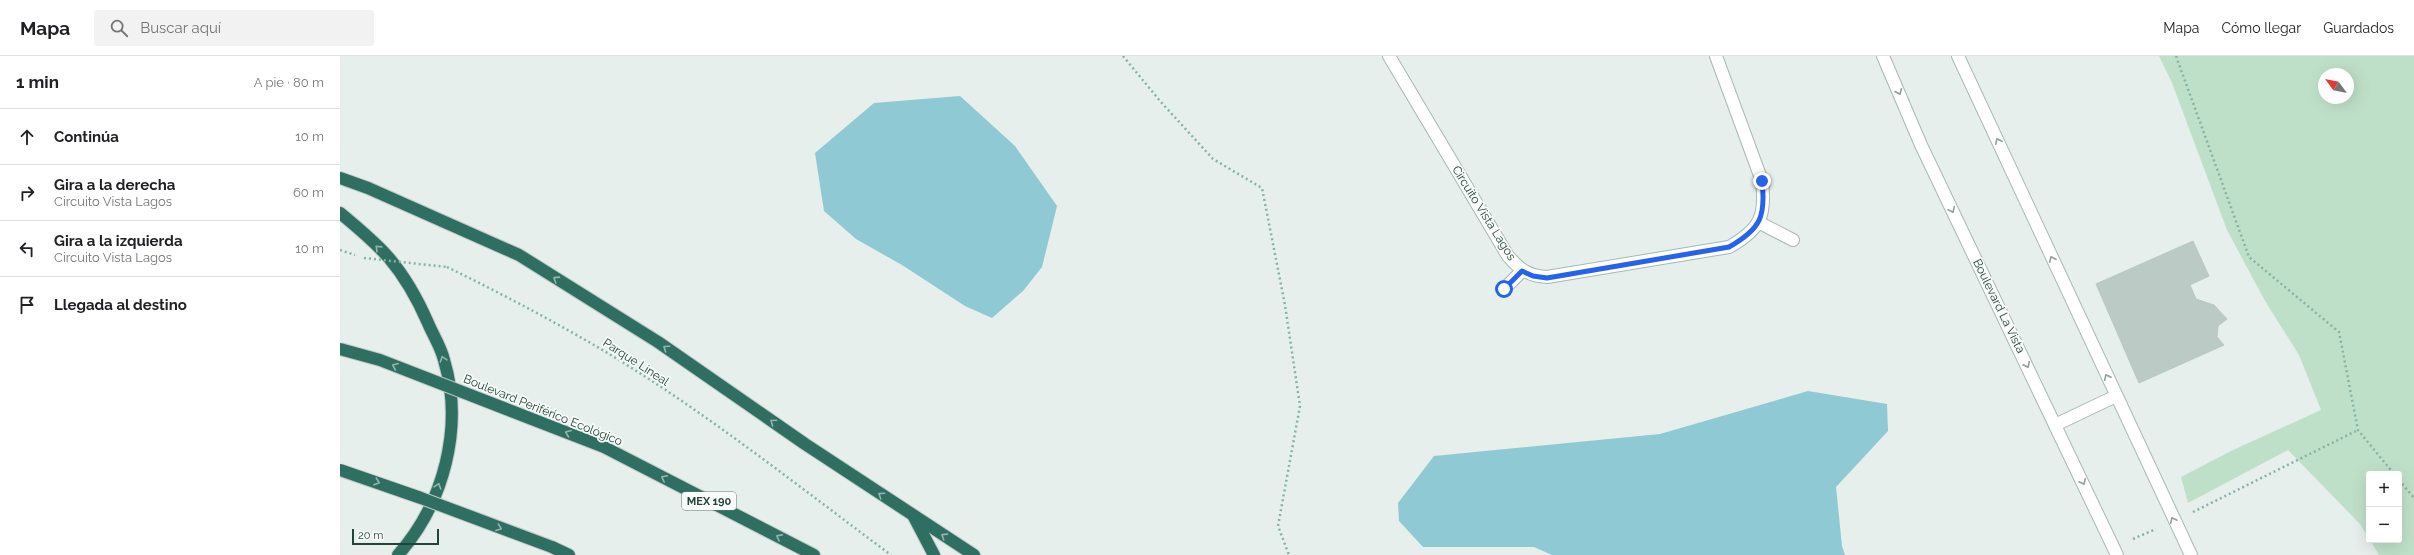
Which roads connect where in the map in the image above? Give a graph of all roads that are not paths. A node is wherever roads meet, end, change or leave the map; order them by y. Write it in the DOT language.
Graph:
graph roads {
  1 [pos="1389,56"];
  2 [pos="1716,56"];
  3 [pos="1883,56"];
  4 [pos="1958,56"];
  5 [pos="340,178"];
  6 [pos="340,213"];
  7 [pos="1760,223"];
  8 [pos="1793,240"];
  9 [pos="1522,271"];
  10 [pos="1504,289"];
  11 [pos="340,349"];
  12 [pos="2116,396"];
  13 [pos="2055,425"];
  14 [pos="340,470"];
  15 [pos="914,516"];
  16 [pos="398,555"];
  17 [pos="569,555"];
  18 [pos="814,555"];
  19 [pos="934,555"];
  20 [pos="974,555"];
  21 [pos="2117,555"];
  22 [pos="2191,555"];
  1 -- 9 [label="street, Circuito Vista Lagos"];
  2 -- 7 [label="street"];
  3 -- 13 [label="street, Boulevard La Vista, one-way"];
  12 -- 4 [label="street, one-way"];
  15 -- 5 [label="highway, one-way"];
  16 -- 6 [label="highway, one-way"];
  7 -- 8 [label="street"];
  7 -- 9 [label="street, Circuito Vista Lagos"];
  9 -- 10 [label="street"];
  18 -- 11 [label="highway, Boulevard Periférico Ecológico / MEX 190, one-way, bridge"];
  12 -- 13 [label="street"];
  22 -- 12 [label="street, one-way"];
  13 -- 21 [label="street, Boulevard La Vista, one-way"];
  14 -- 17 [label="highway, one-way, bridge"];
  15 -- 19 [label="highway"];
  20 -- 15 [label="highway, one-way"];
}
